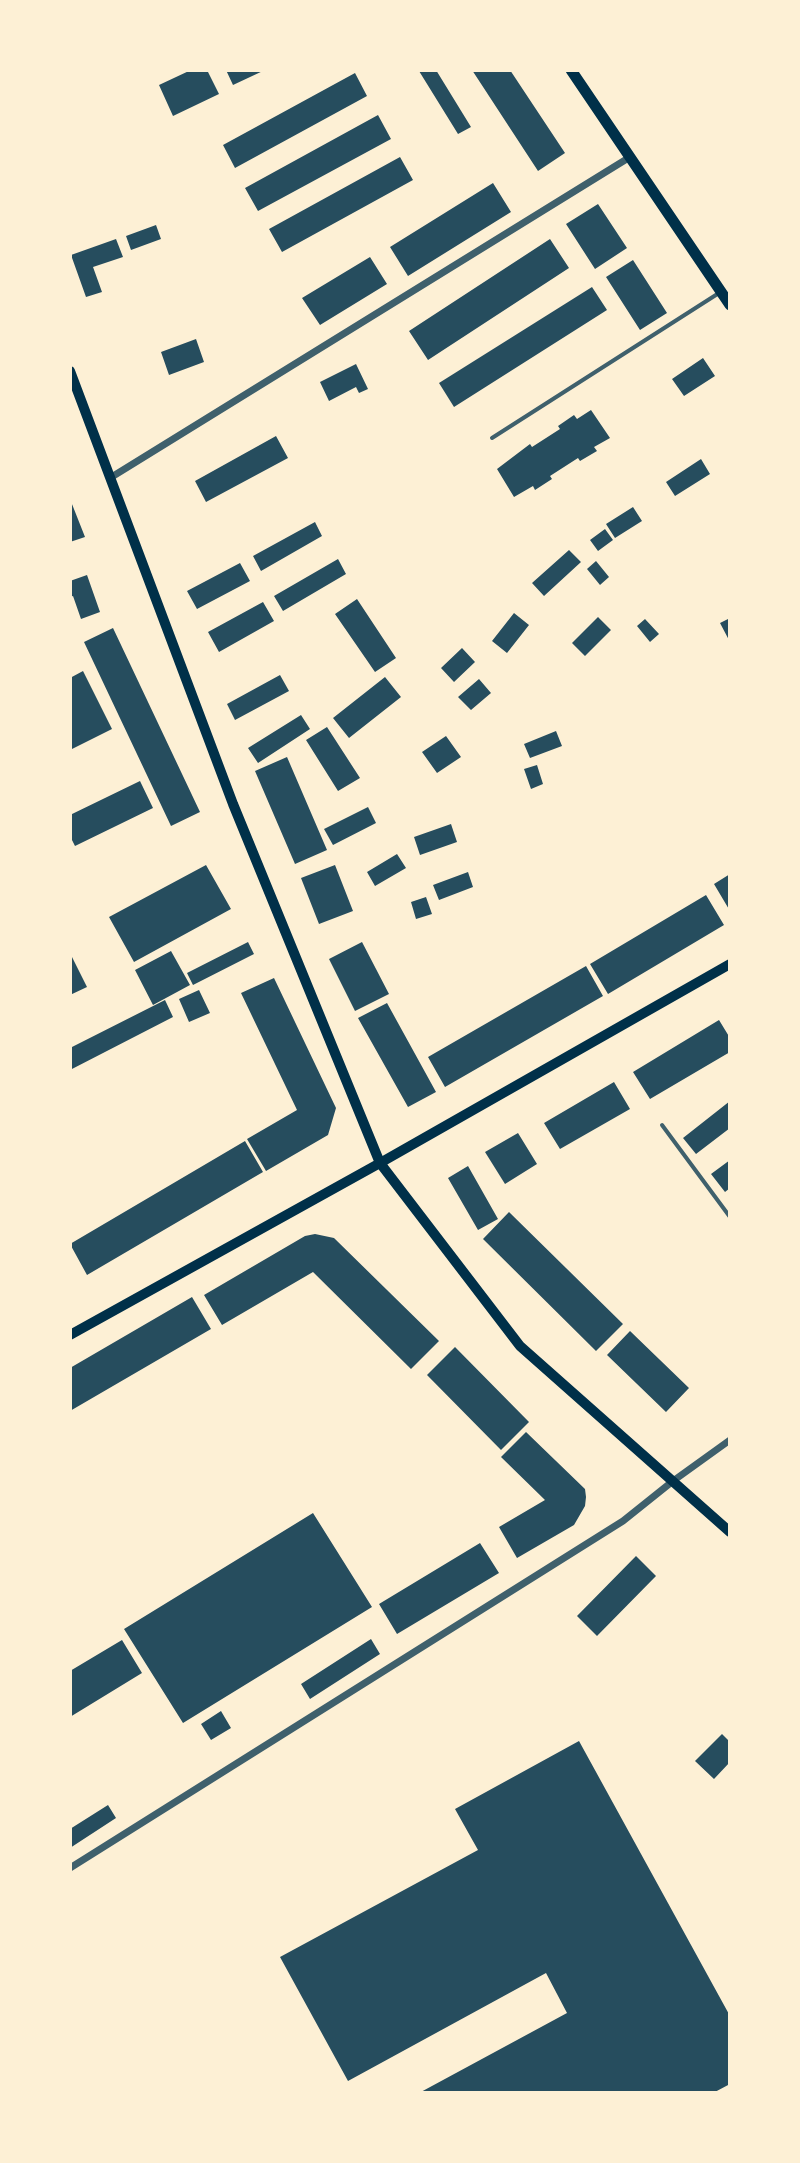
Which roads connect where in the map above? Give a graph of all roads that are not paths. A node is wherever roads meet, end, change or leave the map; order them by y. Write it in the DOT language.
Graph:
graph roads {
  1 [pos="571,70"];
  2 [pos="630,157"];
  3 [pos="721,292"];
  4 [pos="730,305"];
  5 [pos="70,371"];
  6 [pos="492,438"];
  7 [pos="110,478"];
  8 [pos="730,964"];
  9 [pos="662,1125"];
  10 [pos="380,1163"];
  11 [pos="730,1217"];
  12 [pos="70,1335"];
  13 [pos="730,1440"];
  14 [pos="673,1481"];
  15 [pos="730,1532"];
  16 [pos="70,1868"];
  1 -- 2 [label="main road"];
  2 -- 3 [label="main road"];
  2 -- 7 [label="street"];
  3 -- 4 [label="main road"];
  3 -- 6 [label="lane"];
  5 -- 7 [label="main road"];
  7 -- 10 [label="main road"];
  8 -- 10 [label="main road"];
  9 -- 11 [label="lane"];
  10 -- 12 [label="main road"];
  10 -- 14 [label="main road"];
  13 -- 14 [label="street"];
  14 -- 15 [label="main road"];
  14 -- 16 [label="street"];
}
